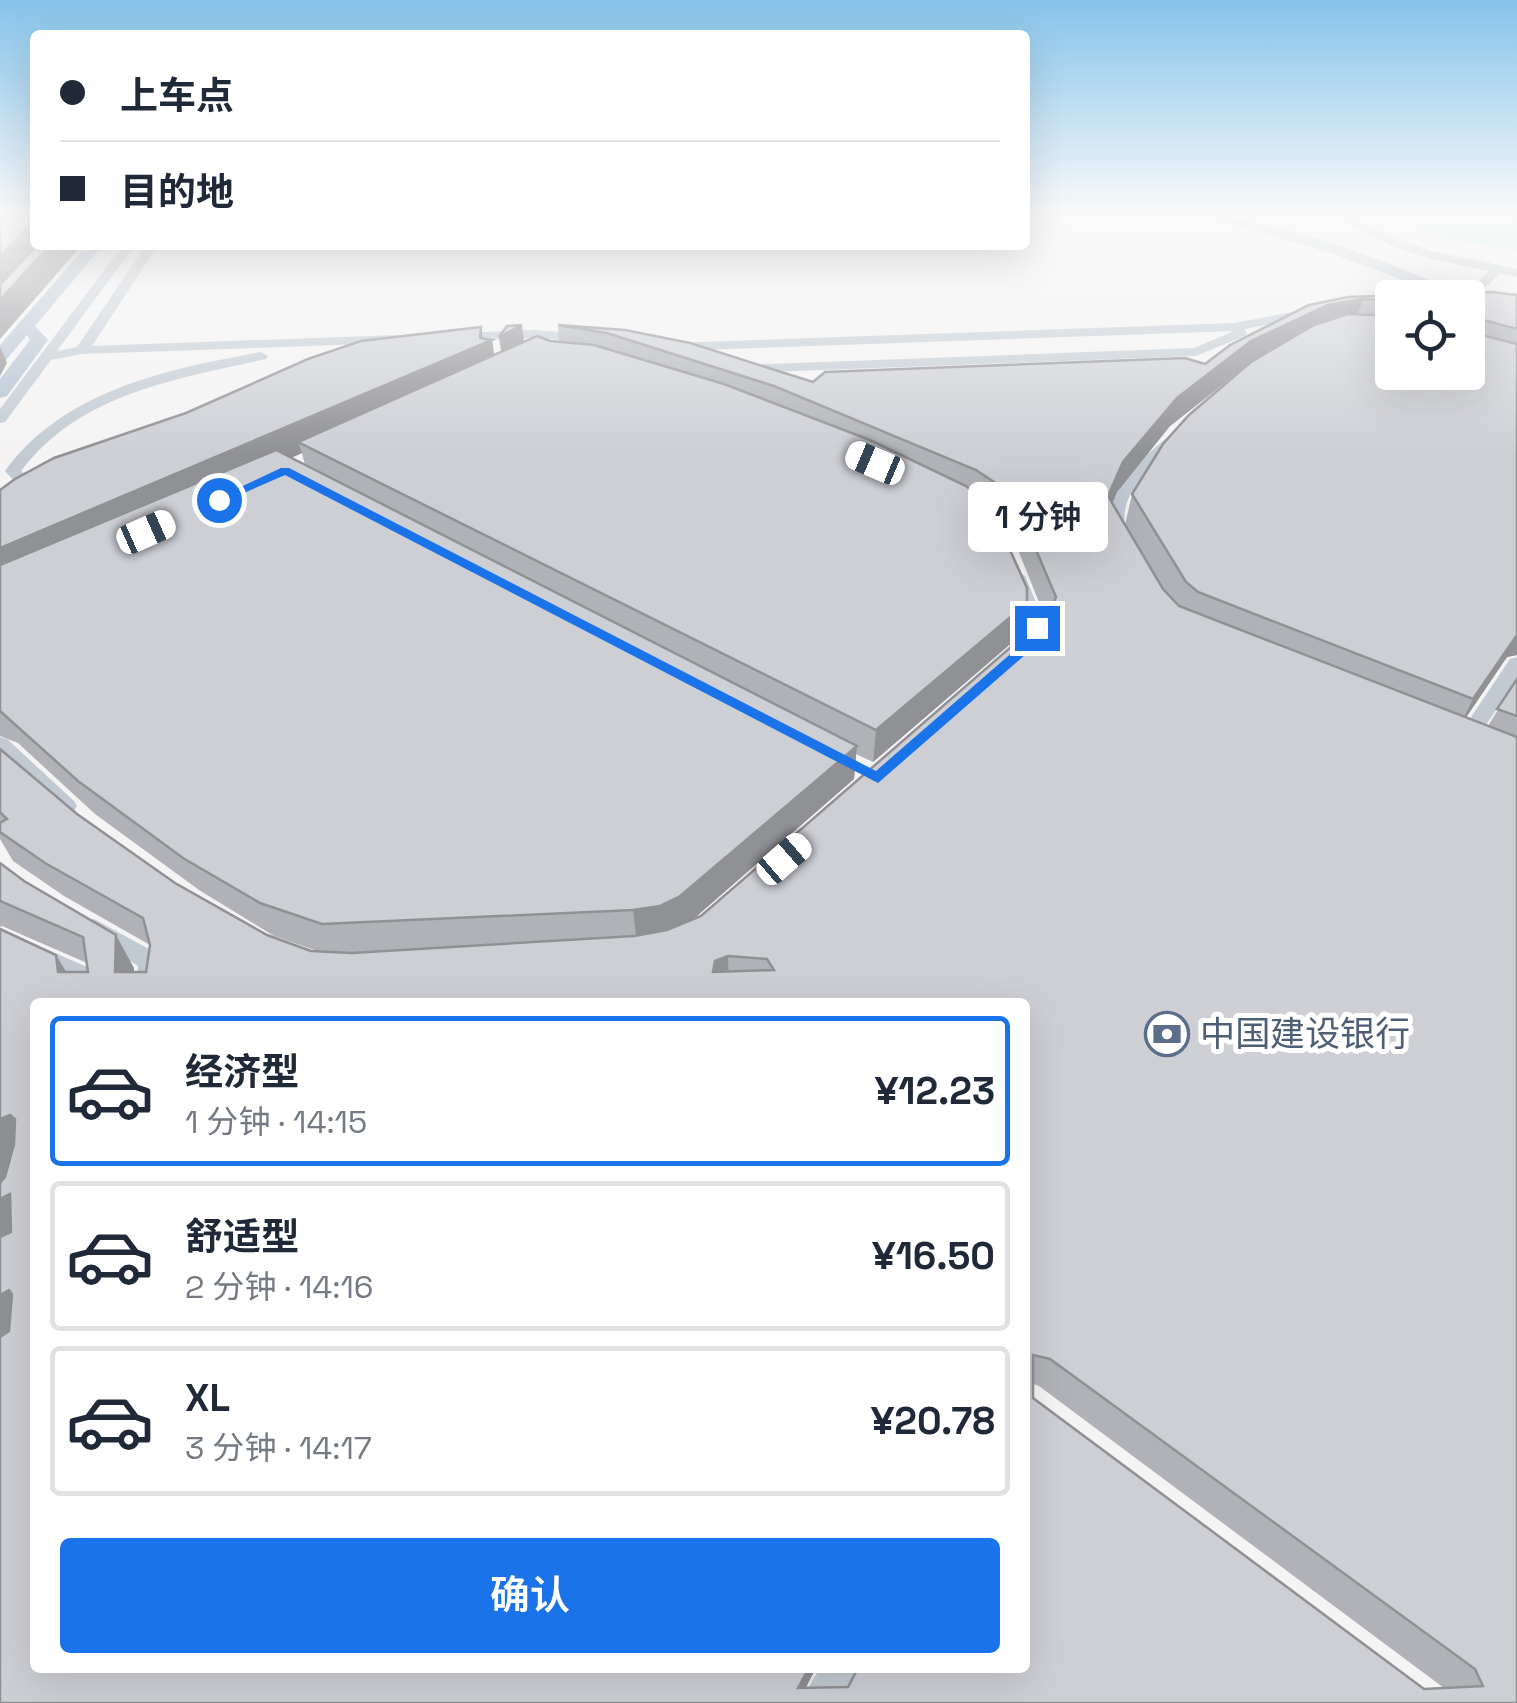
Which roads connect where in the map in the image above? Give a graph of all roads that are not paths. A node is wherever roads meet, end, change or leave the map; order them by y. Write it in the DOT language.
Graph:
graph roads {
  1 [pos="53,295"];
  2 [pos="91,295"];
  3 [pos="118,295"];
  4 [pos="1325,311"];
  5 [pos="28,324"];
  6 [pos="1257,324"];
  7 [pos="508,336"];
  8 [pos="418,339"];
  9 [pos="608,340"];
  10 [pos="1223,340"];
  11 [pos="486,345"];
  12 [pos="404,348"];
  13 [pos="82,350"];
  14 [pos="503,353"];
  15 [pos="0,356"];
  16 [pos="46,356"];
  17 [pos="372,356"];
  18 [pos="702,359"];
  19 [pos="341,361"];
  20 [pos="0,392"];
  21 [pos="0,419"];
  22 [pos="1192,421"];
  23 [pos="14,471"];
  24 [pos="10,492"];
  25 [pos="1126,548"];
  26 [pos="1004,549"];
  27 [pos="1517,663"];
  28 [pos="1006,665"];
  29 [pos="0,744"];
  30 [pos="1462,746"];
  31 [pos="86,822"];
  32 [pos="68,913"];
  33 [pos="0,938"];
  34 [pos="93,998"];
  35 [pos="149,998"];
  36 [pos="839,1673"];
  37 [pos="818,1703"];
  1 -- 5 [label="main road"];
  2 -- 16 [label="street"];
  3 -- 13 [label="street"];
  4 -- 6 [label="street"];
  5 -- 15 [label="main road"];
  5 -- 20 [label="main road"];
  6 -- 10 [label="street"];
  6 -- 18 [label="street"];
  7 -- 9 [label="street"];
  7 -- 11 [label="street"];
  7 -- 11 [label="street"];
  8 -- 13 [label="street"];
  10 -- 18 [label="street"];
  10 -- 18 [label="street"];
  11 -- 14 [label="street"];
  12 -- 17 [label="street"];
  13 -- 16 [label="street"];
  16 -- 21 [label="street"];
  19 -- 23 [label="street"];
  22 -- 25 [label="street"];
  23 -- 24 [label="street"];
  23 -- 24 [label="street"];
  26 -- 28 [label="street"];
  27 -- 30 [label="street"];
  29 -- 31 [label="street"];
  32 -- 35 [label="street"];
  33 -- 34 [label="street"];
  36 -- 37 [label="street"];
}
